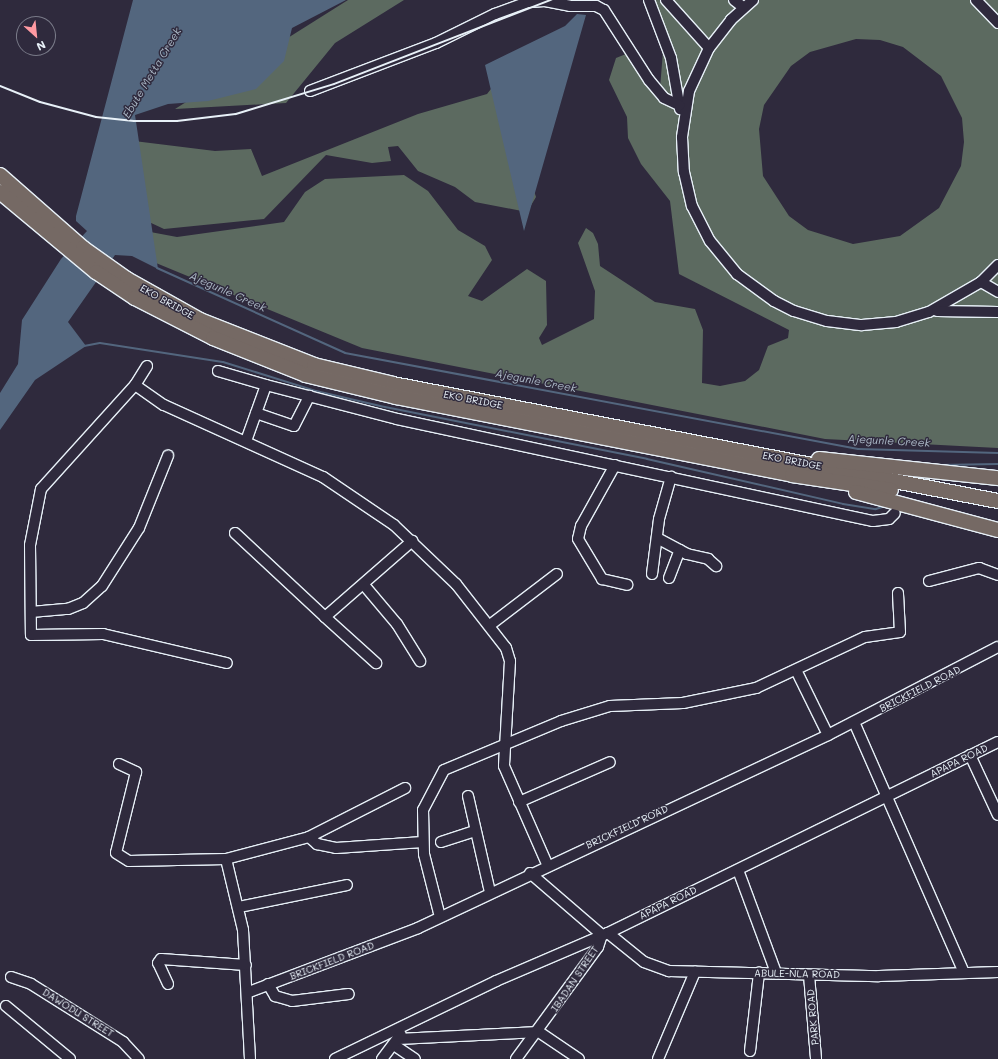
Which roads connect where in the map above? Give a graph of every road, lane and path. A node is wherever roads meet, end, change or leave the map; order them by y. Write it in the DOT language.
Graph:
graph roads {
  1 [pos="649,0"];
  2 [pos="666,0"];
  3 [pos="734,0"];
  4 [pos="753,0"];
  5 [pos="976,0"];
  6 [pos="743,7"];
  7 [pos="998,23"];
  8 [pos="709,48"];
  9 [pos="310,91"];
  10 [pos="679,105"];
  11 [pos="682,137"];
  12 [pos="0,175"];
  13 [pos="1,194"];
  14 [pos="998,265"];
  15 [pos="981,282"];
  16 [pos="998,292"];
  17 [pos="929,312"];
  18 [pos="998,312"];
  19 [pos="147,366"];
  20 [pos="218,371"];
  21 [pos="135,385"];
  22 [pos="266,385"];
  23 [pos="309,396"];
  24 [pos="256,413"];
  25 [pos="246,441"];
  26 [pos="168,456"];
  27 [pos="774,457"];
  28 [pos="615,464"];
  29 [pos="792,475"];
  30 [pos="671,477"];
  31 [pos="998,478"];
  32 [pos="998,501"];
  33 [pos="998,510"];
  34 [pos="895,513"];
  35 [pos="998,530"];
  36 [pos="235,533"];
  37 [pos="657,538"];
  38 [pos="412,541"];
  39 [pos="680,550"];
  40 [pos="716,566"];
  41 [pos="557,574"];
  42 [pos="652,574"];
  43 [pos="998,575"];
  44 [pos="669,578"];
  45 [pos="929,581"];
  46 [pos="364,585"];
  47 [pos="627,585"];
  48 [pos="898,593"];
  49 [pos="31,612"];
  50 [pos="325,617"];
  51 [pos="490,625"];
  52 [pos="998,647"];
  53 [pos="420,661"];
  54 [pos="227,663"];
  55 [pos="376,663"];
  56 [pos="796,670"];
  57 [pos="854,722"];
  58 [pos="828,735"];
  59 [pos="998,742"];
  60 [pos="498,749"];
  61 [pos="970,755"];
  62 [pos="610,762"];
  63 [pos="119,764"];
  64 [pos="405,788"];
  65 [pos="468,796"];
  66 [pos="888,796"];
  67 [pos="519,802"];
  68 [pos="998,815"];
  69 [pos="475,831"];
  70 [pos="313,841"];
  71 [pos="423,842"];
  72 [pos="441,842"];
  73 [pos="226,859"];
  74 [pos="547,864"];
  75 [pos="738,870"];
  76 [pos="530,873"];
  77 [pos="347,885"];
  78 [pos="490,892"];
  79 [pos="239,907"];
  80 [pos="440,917"];
  81 [pos="605,934"];
  82 [pos="246,965"];
  83 [pos="695,972"];
  84 [pos="998,972"];
  85 [pos="759,973"];
  86 [pos="776,973"];
  87 [pos="964,973"];
  88 [pos="809,975"];
  89 [pos="11,976"];
  90 [pos="168,984"];
  91 [pos="268,984"];
  92 [pos="249,992"];
  93 [pos="349,994"];
  94 [pos="6,1006"];
  95 [pos="406,1025"];
  96 [pos="539,1032"];
  97 [pos="396,1042"];
  98 [pos="750,1051"];
  99 [pos="70,1059"];
  100 [pos="139,1059"];
  101 [pos="250,1059"];
  102 [pos="335,1059"];
  103 [pos="382,1059"];
  104 [pos="415,1059"];
  105 [pos="516,1059"];
  106 [pos="579,1059"];
  107 [pos="658,1059"];
  108 [pos="816,1059"];
  1 -- 10 [label="street"];
  2 -- 8 [label="street"];
  3 -- 6 [label="street"];
  4 -- 6 [label="street"];
  5 -- 7 [label="street"];
  6 -- 8 [label="street"];
  8 -- 11 [label="street"];
  9 -- 10 [label="street"];
  10 -- 11 [label="street"];
  11 -- 17 [label="street"];
  12 -- 27 [label="highway, EKO BRIDGE"];
  13 -- 29 [label="highway, EKO BRIDGE"];
  14 -- 15 [label="street"];
  15 -- 16 [label="street"];
  15 -- 17 [label="street"];
  17 -- 18 [label="street"];
  19 -- 21 [label="street"];
  20 -- 22 [label="street"];
  21 -- 25 [label="street"];
  21 -- 49 [label="street"];
  22 -- 23 [label="street"];
  22 -- 24 [label="street"];
  23 -- 24 [label="street"];
  23 -- 28 [label="street"];
  24 -- 25 [label="street"];
  25 -- 38 [label="street"];
  26 -- 49 [label="street"];
  27 -- 31 [label="highway"];
  27 -- 32 [label="highway, EKO BRIDGE"];
  28 -- 30 [label="street"];
  28 -- 47 [label="street"];
  29 -- 33 [label="highway, EKO BRIDGE"];
  29 -- 35 [label="highway"];
  30 -- 34 [label="street"];
  30 -- 37 [label="street"];
  36 -- 50 [label="street"];
  37 -- 39 [label="street"];
  37 -- 42 [label="street"];
  38 -- 46 [label="street"];
  38 -- 51 [label="street"];
  39 -- 40 [label="street"];
  39 -- 44 [label="street"];
  41 -- 51 [label="street"];
  43 -- 45 [label="street"];
  46 -- 50 [label="street"];
  46 -- 53 [label="street"];
  48 -- 56 [label="street"];
  49 -- 54 [label="street"];
  50 -- 55 [label="street"];
  51 -- 60 [label="street"];
  52 -- 57 [label="street, BRICKFIELD ROAD"];
  56 -- 58 [label="street"];
  56 -- 60 [label="street"];
  57 -- 58 [label="street, BRICKFIELD ROAD"];
  57 -- 66 [label="street"];
  58 -- 74 [label="street, BRICKFIELD ROAD"];
  59 -- 61 [label="street, APAPA ROAD"];
  60 -- 67 [label="street"];
  60 -- 71 [label="street"];
  61 -- 66 [label="street, APAPA ROAD"];
  61 -- 68 [label="street"];
  62 -- 67 [label="street"];
  63 -- 73 [label="street"];
  64 -- 70 [label="street"];
  65 -- 69 [label="street"];
  66 -- 75 [label="street, APAPA ROAD"];
  66 -- 87 [label="street"];
  67 -- 74 [label="street"];
  69 -- 72 [label="street"];
  69 -- 78 [label="street"];
  70 -- 71 [label="street"];
  70 -- 73 [label="street"];
  71 -- 80 [label="street"];
  73 -- 79 [label="street"];
  74 -- 76 [label="street, BRICKFIELD ROAD"];
  75 -- 81 [label="street, APAPA ROAD"];
  75 -- 86 [label="street"];
  76 -- 78 [label="street, BRICKFIELD ROAD"];
  76 -- 81 [label="street, IBADAN STREET"];
  77 -- 79 [label="street"];
  78 -- 80 [label="street, BRICKFIELD ROAD"];
  79 -- 82 [label="street"];
  80 -- 91 [label="street, BRICKFIELD ROAD"];
  81 -- 83 [label="street, ABULE-NLA ROAD"];
  81 -- 95 [label="street, APAPA ROAD"];
  81 -- 96 [label="street, IBADAN STREET"];
  82 -- 90 [label="street"];
  82 -- 92 [label="street"];
  83 -- 85 [label="street, ABULE-NLA ROAD"];
  83 -- 107 [label="street"];
  84 -- 87 [label="street, ABULE-NLA ROAD"];
  85 -- 86 [label="street, ABULE-NLA ROAD"];
  85 -- 98 [label="street"];
  86 -- 88 [label="street, ABULE-NLA ROAD"];
  87 -- 88 [label="street, ABULE-NLA ROAD"];
  88 -- 108 [label="street, PARK ROAD"];
  89 -- 100 [label="street, DAWODU STREET"];
  91 -- 92 [label="street, BRICKFIELD ROAD"];
  91 -- 93 [label="street"];
  92 -- 101 [label="street"];
  94 -- 99 [label="street"];
  95 -- 97 [label="street"];
  95 -- 102 [label="street, APAPA ROAD"];
  96 -- 97 [label="street"];
  96 -- 105 [label="street, IBADAN STREET"];
  96 -- 106 [label="street"];
  97 -- 103 [label="street"];
  97 -- 104 [label="street"];
}
